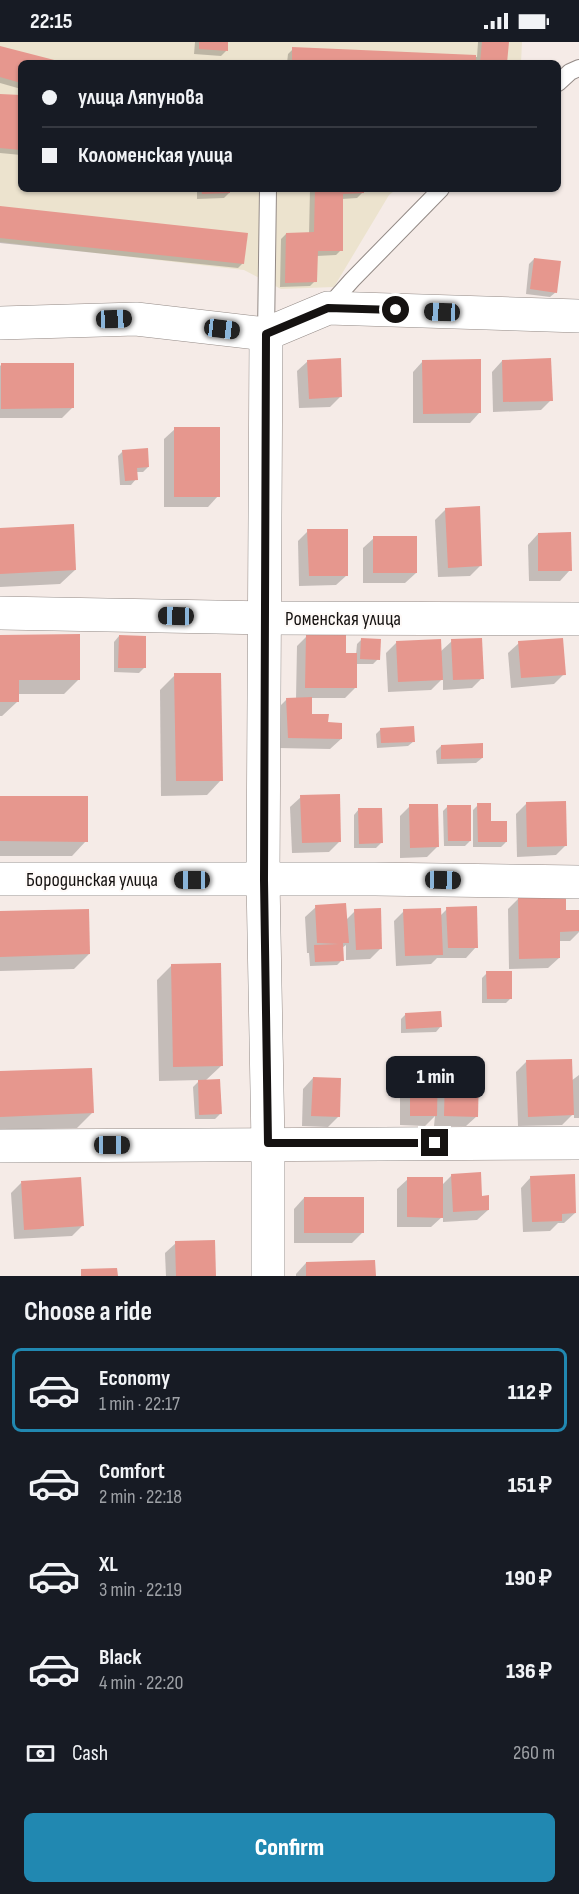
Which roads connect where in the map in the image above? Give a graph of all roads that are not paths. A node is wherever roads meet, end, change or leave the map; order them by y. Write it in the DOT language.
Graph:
graph roads {
  1 [pos="579,68"];
  2 [pos="561,80"];
  3 [pos="268,192"];
  4 [pos="438,192"];
  5 [pos="328,308"];
  6 [pos="579,316"];
  7 [pos="0,323"];
  8 [pos="266,334"];
  9 [pos="0,613"];
  10 [pos="264,618"];
  11 [pos="579,619"];
  12 [pos="0,879"];
  13 [pos="264,880"];
  14 [pos="579,882"];
  15 [pos="268,1143"];
  16 [pos="579,1143"];
  17 [pos="0,1146"];
  18 [pos="267,1276"];
  1 -- 2 [label="lane"];
  3 -- 8 [label="lane"];
  4 -- 5 [label="lane"];
  5 -- 6 [label="street"];
  5 -- 8 [label="street"];
  7 -- 8 [label="street"];
  8 -- 10 [label="street"];
  9 -- 10 [label="street, Роменская улица"];
  10 -- 11 [label="street, Роменская улица"];
  10 -- 13 [label="street"];
  12 -- 13 [label="street, Бородинская улица"];
  13 -- 14 [label="street, Бородинская улица"];
  13 -- 15 [label="street"];
  15 -- 16 [label="street"];
  15 -- 17 [label="street"];
  15 -- 18 [label="street"];
}
